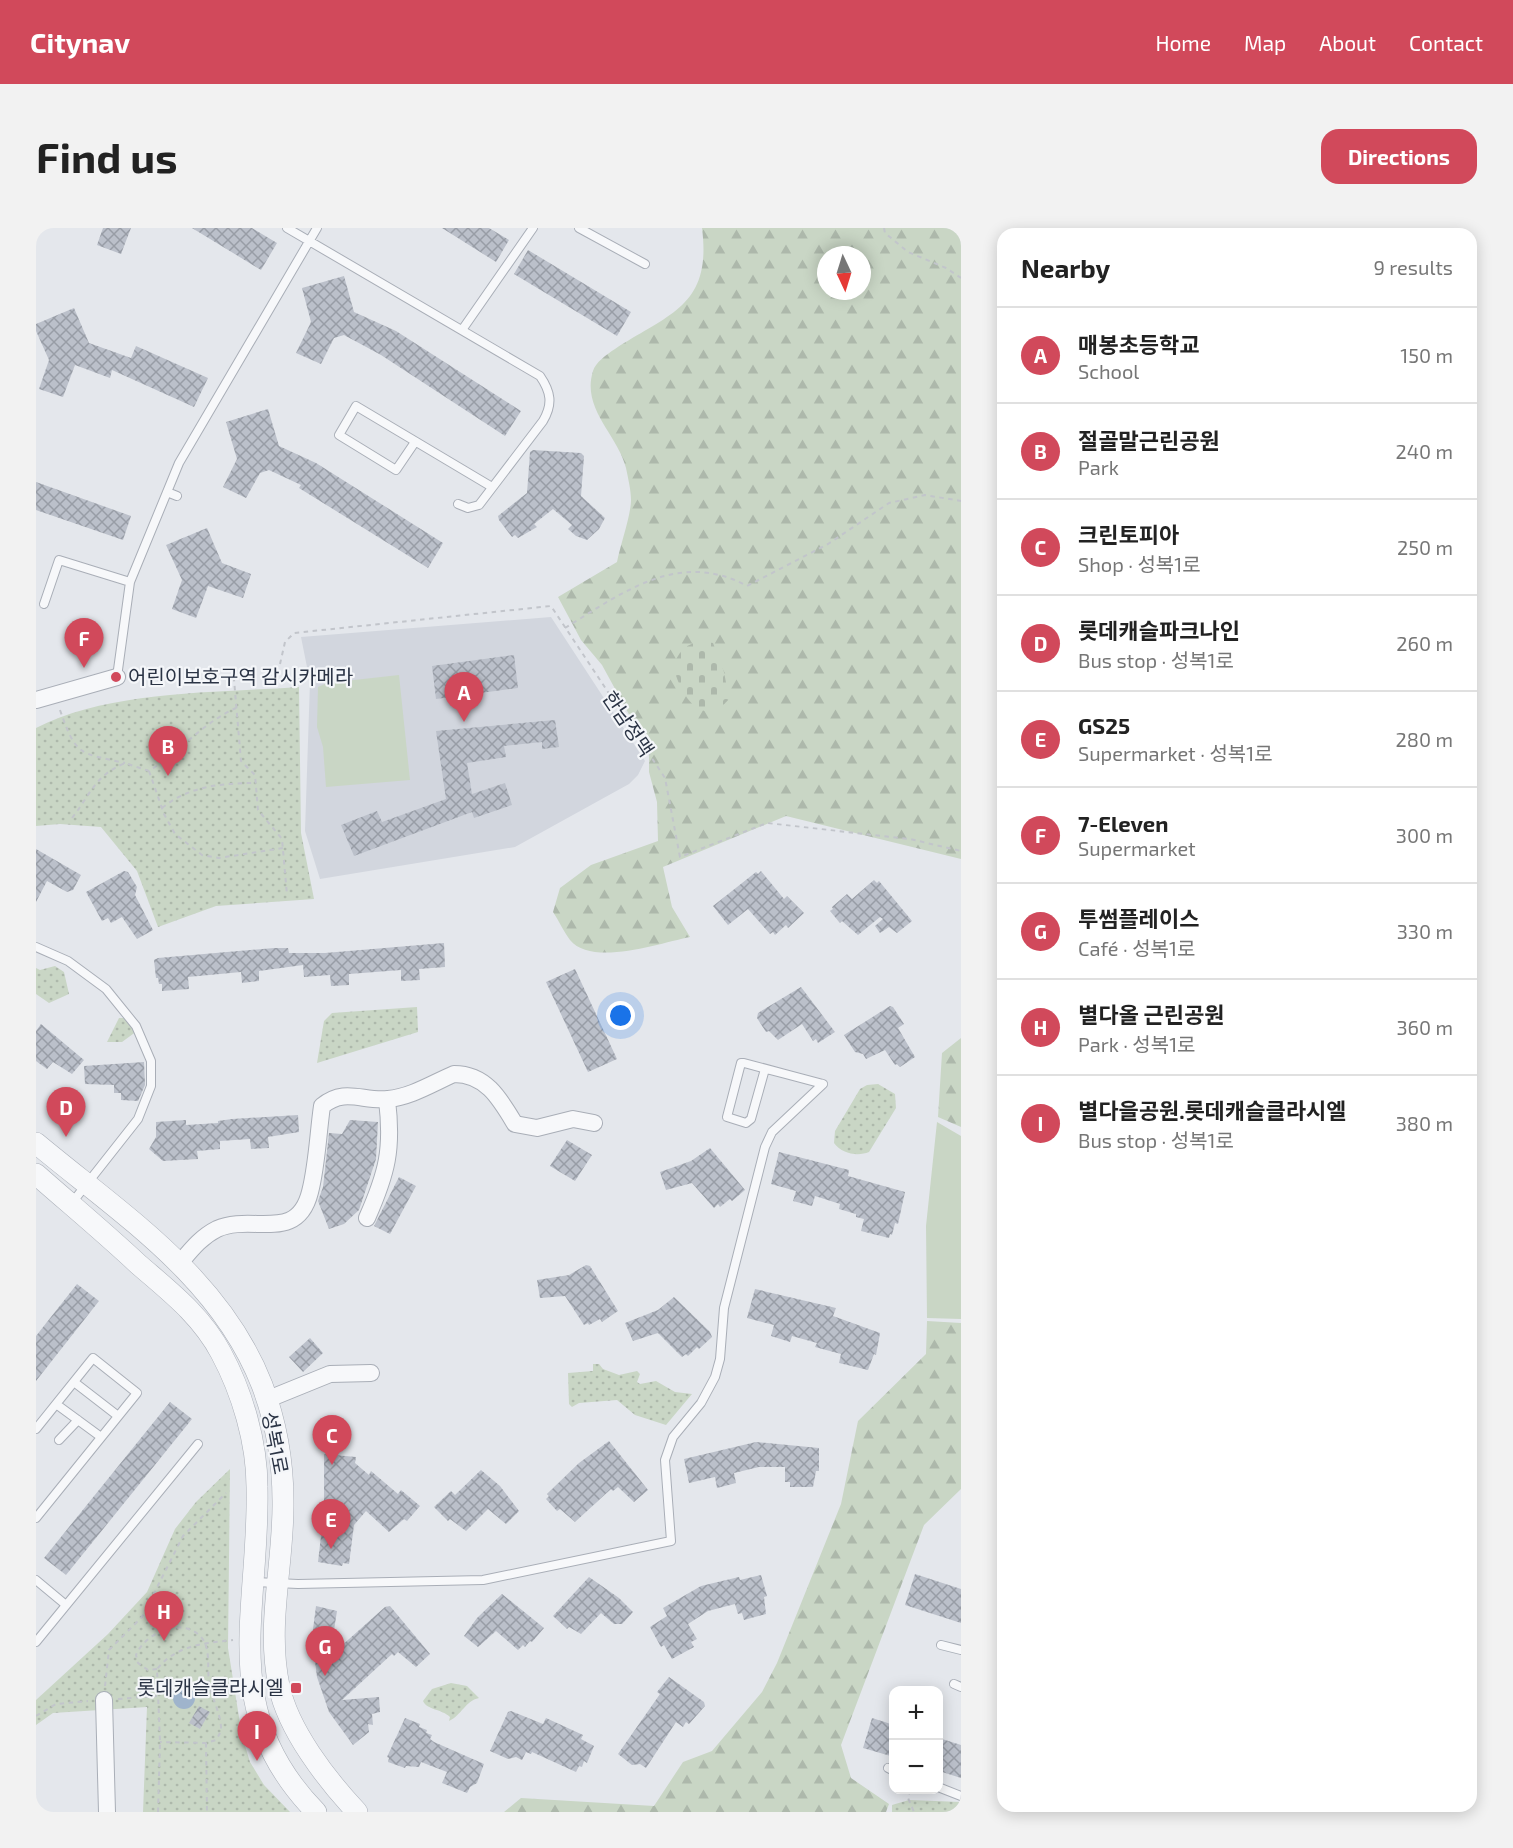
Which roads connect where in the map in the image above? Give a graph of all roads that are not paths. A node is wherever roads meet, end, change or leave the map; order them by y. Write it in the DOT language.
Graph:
graph roads {
  1 [pos="287,228"];
  2 [pos="317,228"];
  3 [pos="533,228"];
  4 [pos="579,228"];
  5 [pos="308,242"];
  6 [pos="645,264"];
  7 [pos="462,330"];
  8 [pos="415,442"];
  9 [pos="492,487"];
  10 [pos="167,492"];
  11 [pos="177,496"];
  12 [pos="458,504"];
  13 [pos="130,582"];
  14 [pos="44,604"];
  15 [pos="117,677"];
  16 [pos="36,700"];
  17 [pos="36,947"];
  18 [pos="765,1069"];
  19 [pos="387,1100"];
  20 [pos="594,1123"];
  21 [pos="36,1143"];
  22 [pos="36,1174"];
  23 [pos="86,1184"];
  24 [pos="71,1204"];
  25 [pos="367,1218"];
  26 [pos="180,1263"];
  27 [pos="370,1373"];
  28 [pos="74,1382"];
  29 [pos="266,1400"];
  30 [pos="56,1404"];
  31 [pos="118,1416"];
  32 [pos="78,1420"];
  33 [pos="36,1429"];
  34 [pos="101,1437"];
  35 [pos="59,1440"];
  36 [pos="198,1444"];
  37 [pos="36,1518"];
  38 [pos="36,1580"];
  39 [pos="255,1582"];
  40 [pos="278,1583"];
  41 [pos="66,1605"];
  42 [pos="36,1642"];
  43 [pos="941,1645"];
  44 [pos="961,1650"];
  45 [pos="104,1700"];
  46 [pos="943,1789"];
  47 [pos="961,1796"];
  48 [pos="107,1812"];
  49 [pos="316,1812"];
  50 [pos="357,1812"];
  1 -- 5 [label="lane"];
  2 -- 5 [label="lane"];
  3 -- 7 [label="lane"];
  4 -- 6 [label="lane"];
  5 -- 7 [label="lane"];
  5 -- 10 [label="lane"];
  7 -- 9 [label="lane"];
  8 -- 8 [label="lane"];
  8 -- 9 [label="lane"];
  9 -- 12 [label="lane"];
  10 -- 11 [label="lane"];
  10 -- 13 [label="lane"];
  13 -- 14 [label="lane"];
  13 -- 15 [label="lane"];
  15 -- 16 [label="street"];
  17 -- 23 [label="lane"];
  18 -- 18 [label="lane"];
  18 -- 40 [label="lane"];
  19 -- 20 [label="street"];
  19 -- 25 [label="street"];
  19 -- 26 [label="street"];
  21 -- 23 [label="street, 성복1로"];
  22 -- 24 [label="street, 성복1로"];
  23 -- 24 [label="lane"];
  23 -- 26 [label="street, 성복1로"];
  24 -- 39 [label="street, 성복1로"];
  26 -- 29 [label="street, 성복1로"];
  27 -- 29 [label="street"];
  28 -- 30 [label="lane"];
  28 -- 31 [label="lane"];
  28 -- 31 [label="lane"];
  29 -- 40 [label="street, 성복1로"];
  30 -- 32 [label="lane"];
  30 -- 33 [label="lane"];
  31 -- 34 [label="lane"];
  32 -- 34 [label="lane"];
  32 -- 35 [label="lane"];
  34 -- 37 [label="lane"];
  36 -- 41 [label="lane"];
  38 -- 41 [label="lane"];
  39 -- 40 [label="lane"];
  39 -- 49 [label="street, 성복1로"];
  40 -- 50 [label="street, 성복1로"];
  41 -- 42 [label="lane"];
  43 -- 44 [label="lane"];
  45 -- 48 [label="street"];
  46 -- 47 [label="lane"];
}
